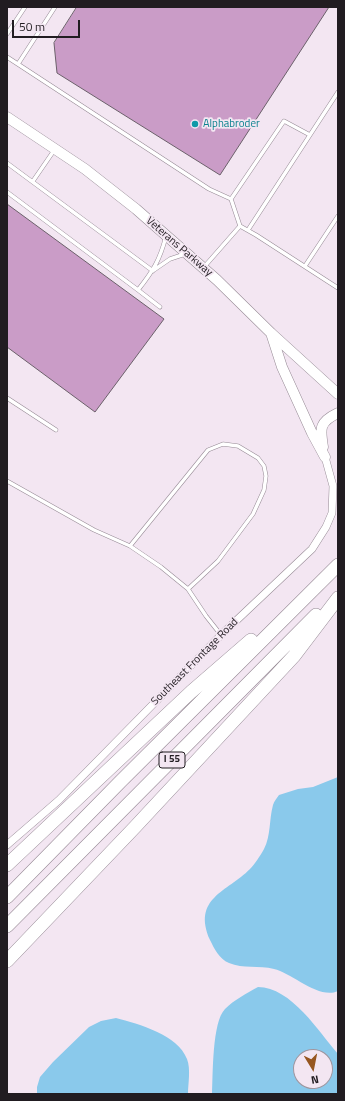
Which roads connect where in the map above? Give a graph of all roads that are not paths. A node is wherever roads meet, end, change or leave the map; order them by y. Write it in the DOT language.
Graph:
graph roads {
  1 [pos="25,7"];
  2 [pos="55,7"];
  3 [pos="7,34"];
  4 [pos="7,57"];
  5 [pos="18,64"];
  6 [pos="338,92"];
  7 [pos="7,117"];
  8 [pos="310,135"];
  9 [pos="55,149"];
  10 [pos="7,163"];
  11 [pos="33,181"];
  12 [pos="7,192"];
  13 [pos="231,199"];
  14 [pos="338,216"];
  15 [pos="240,226"];
  16 [pos="248,230"];
  17 [pos="166,235"];
  18 [pos="187,254"];
  19 [pos="304,266"];
  20 [pos="204,268"];
  21 [pos="153,271"];
  22 [pos="338,288"];
  23 [pos="138,290"];
  24 [pos="160,307"];
  25 [pos="271,333"];
  26 [pos="338,394"];
  27 [pos="7,398"];
  28 [pos="338,413"];
  29 [pos="56,430"];
  30 [pos="325,457"];
  31 [pos="7,481"];
  32 [pos="130,546"];
  33 [pos="337,566"];
  34 [pos="188,589"];
  35 [pos="338,594"];
  36 [pos="338,598"];
  37 [pos="221,634"];
  38 [pos="7,845"];
  39 [pos="7,865"];
  40 [pos="7,898"];
  41 [pos="7,926"];
  42 [pos="7,961"];
  1 -- 3 [label="lane"];
  2 -- 5 [label="lane"];
  4 -- 5 [label="lane"];
  5 -- 13 [label="lane"];
  6 -- 8 [label="lane"];
  7 -- 9 [label="main road, Veterans Parkway"];
  8 -- 13 [label="lane"];
  8 -- 16 [label="lane"];
  9 -- 11 [label="lane"];
  9 -- 17 [label="main road, Veterans Parkway"];
  10 -- 11 [label="lane"];
  11 -- 21 [label="lane"];
  12 -- 23 [label="lane"];
  13 -- 15 [label="lane"];
  14 -- 19 [label="lane"];
  15 -- 16 [label="lane"];
  15 -- 20 [label="lane"];
  16 -- 19 [label="lane"];
  17 -- 18 [label="main road, Veterans Parkway"];
  17 -- 21 [label="lane"];
  18 -- 20 [label="main road, Veterans Parkway"];
  18 -- 21 [label="lane"];
  19 -- 22 [label="lane"];
  20 -- 25 [label="main road, Veterans Parkway"];
  21 -- 23 [label="lane"];
  23 -- 24 [label="lane"];
  25 -- 26 [label="main road, Veterans Parkway"];
  25 -- 30 [label="main road"];
  27 -- 29 [label="lane"];
  28 -- 30 [label="main road"];
  30 -- 37 [label="street, Southeast Frontage Road"];
  31 -- 32 [label="lane"];
  32 -- 34 [label="lane"];
  32 -- 34 [label="lane"];
  33 -- 39 [label="highway"];
  33 -- 40 [label="highway, I 55"];
  34 -- 37 [label="lane"];
  35 -- 41 [label="highway, I 55"];
  36 -- 42 [label="highway"];
  37 -- 38 [label="street, Southeast Frontage Road"];
}
